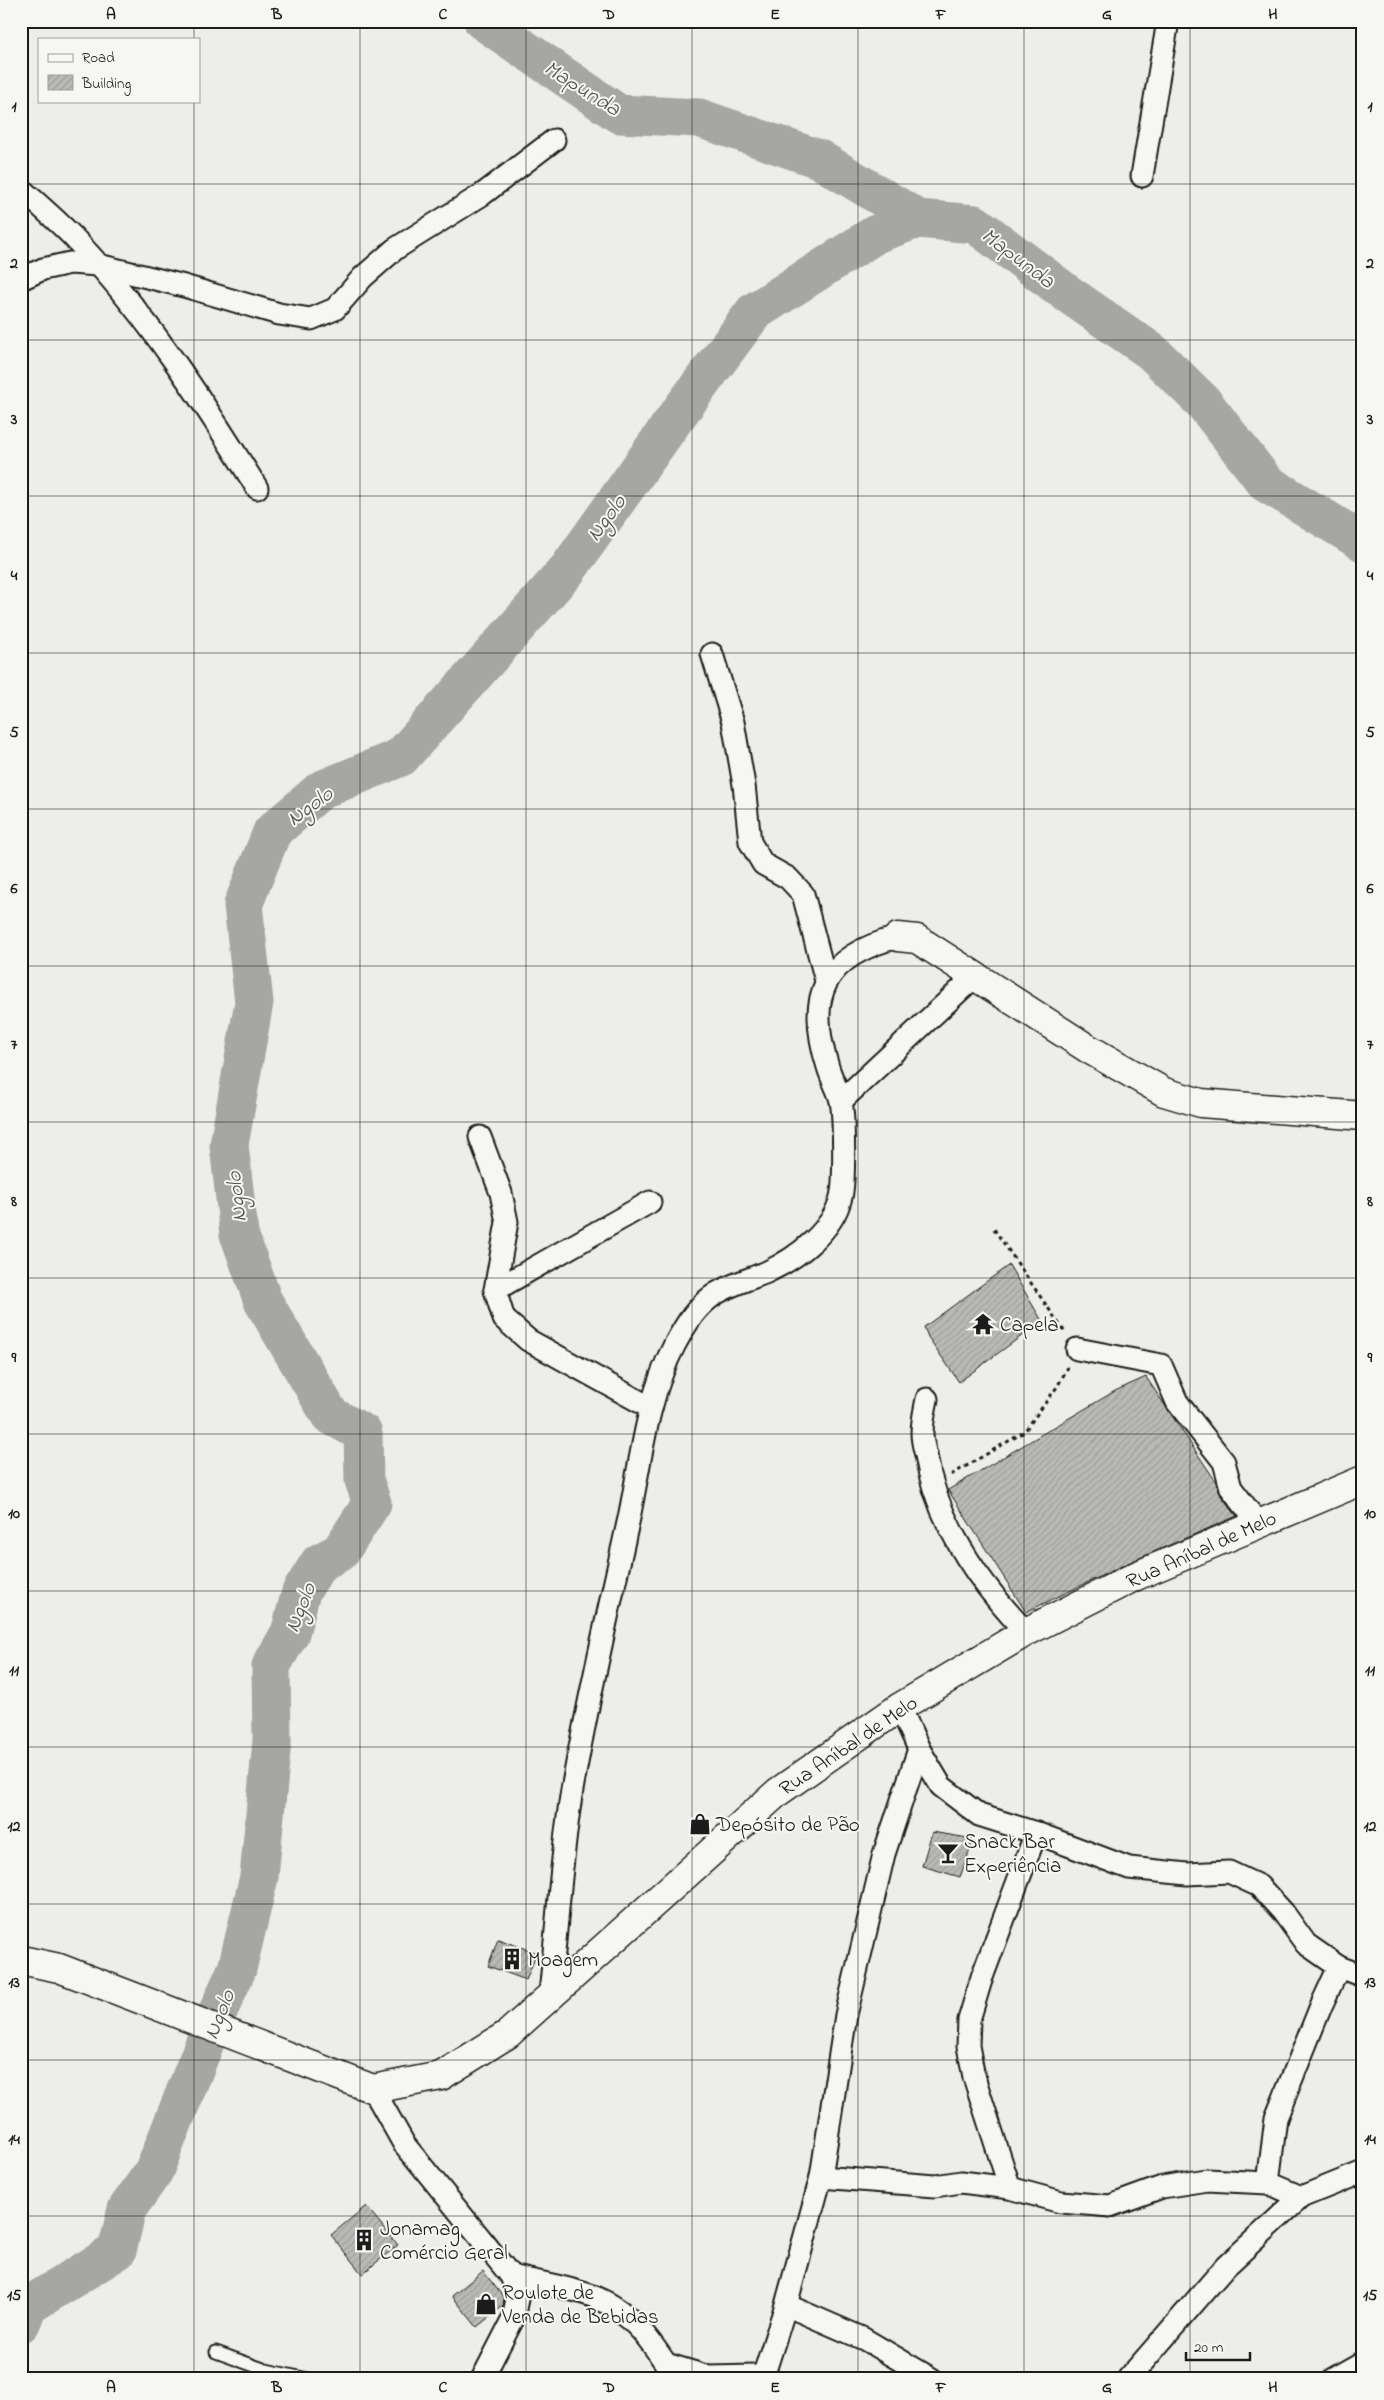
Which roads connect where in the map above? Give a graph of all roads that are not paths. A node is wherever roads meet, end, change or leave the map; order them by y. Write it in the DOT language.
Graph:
graph roads {
  1 [pos="1168,21"];
  2 [pos="554,140"];
  3 [pos="1142,176"];
  4 [pos="21,189"];
  5 [pos="98,265"];
  6 [pos="21,279"];
  7 [pos="257,488"];
  8 [pos="712,654"];
  9 [pos="898,937"];
  10 [pos="974,977"];
  11 [pos="826,981"];
  12 [pos="841,1101"];
  13 [pos="1363,1116"];
  14 [pos="480,1137"];
  15 [pos="650,1202"];
  16 [pos="495,1290"];
  17 [pos="1077,1349"];
  18 [pos="927,1399"];
  19 [pos="651,1408"];
  20 [pos="1363,1480"];
  21 [pos="1258,1523"];
  22 [pos="1026,1632"];
  23 [pos="900,1707"];
  24 [pos="919,1749"];
  25 [pos="1036,1833"];
  26 [pos="21,1960"];
  27 [pos="1339,1967"];
  28 [pos="1363,1976"];
  29 [pos="550,1994"];
  30 [pos="373,2089"];
  31 [pos="1363,2172"];
  32 [pos="820,2177"];
  33 [pos="1268,2183"];
  34 [pos="1010,2188"];
  35 [pos="1301,2197"];
  36 [pos="511,2276"];
  37 [pos="786,2305"];
  38 [pos="216,2352"];
  39 [pos="1363,2362"];
  40 [pos="671,2371"];
  41 [pos="767,2378"];
  42 [pos="308,2379"];
  43 [pos="482,2379"];
  44 [pos="932,2379"];
  45 [pos="1128,2379"];
  46 [pos="1334,2379"];
  1 -- 3 [label="street"];
  2 -- 5 [label="street"];
  4 -- 5 [label="street"];
  5 -- 6 [label="street"];
  5 -- 7 [label="street"];
  8 -- 11 [label="street"];
  9 -- 10 [label="street"];
  9 -- 11 [label="street"];
  10 -- 12 [label="street"];
  10 -- 13 [label="street"];
  11 -- 12 [label="street"];
  12 -- 19 [label="street"];
  14 -- 16 [label="street"];
  15 -- 16 [label="street"];
  16 -- 19 [label="street"];
  17 -- 21 [label="street"];
  18 -- 22 [label="street"];
  19 -- 29 [label="street"];
  20 -- 21 [label="street, Rua Aníbal de Melo"];
  21 -- 22 [label="street, Rua Aníbal de Melo"];
  22 -- 23 [label="street, Rua Aníbal de Melo"];
  23 -- 24 [label="street"];
  23 -- 29 [label="street, Rua Aníbal de Melo"];
  24 -- 25 [label="street"];
  24 -- 32 [label="street"];
  25 -- 27 [label="street"];
  25 -- 34 [label="street"];
  26 -- 30 [label="street"];
  27 -- 28 [label="street"];
  27 -- 33 [label="street"];
  29 -- 30 [label="street, Rua Aníbal de Melo"];
  30 -- 36 [label="street"];
  31 -- 35 [label="street"];
  32 -- 34 [label="street"];
  32 -- 37 [label="street"];
  33 -- 34 [label="street"];
  33 -- 35 [label="street"];
  35 -- 45 [label="street"];
  36 -- 40 [label="street"];
  36 -- 43 [label="street"];
  37 -- 41 [label="street"];
  37 -- 44 [label="street"];
  38 -- 42 [label="lane"];
  39 -- 46 [label="street"];
  40 -- 41 [label="street"];
}
